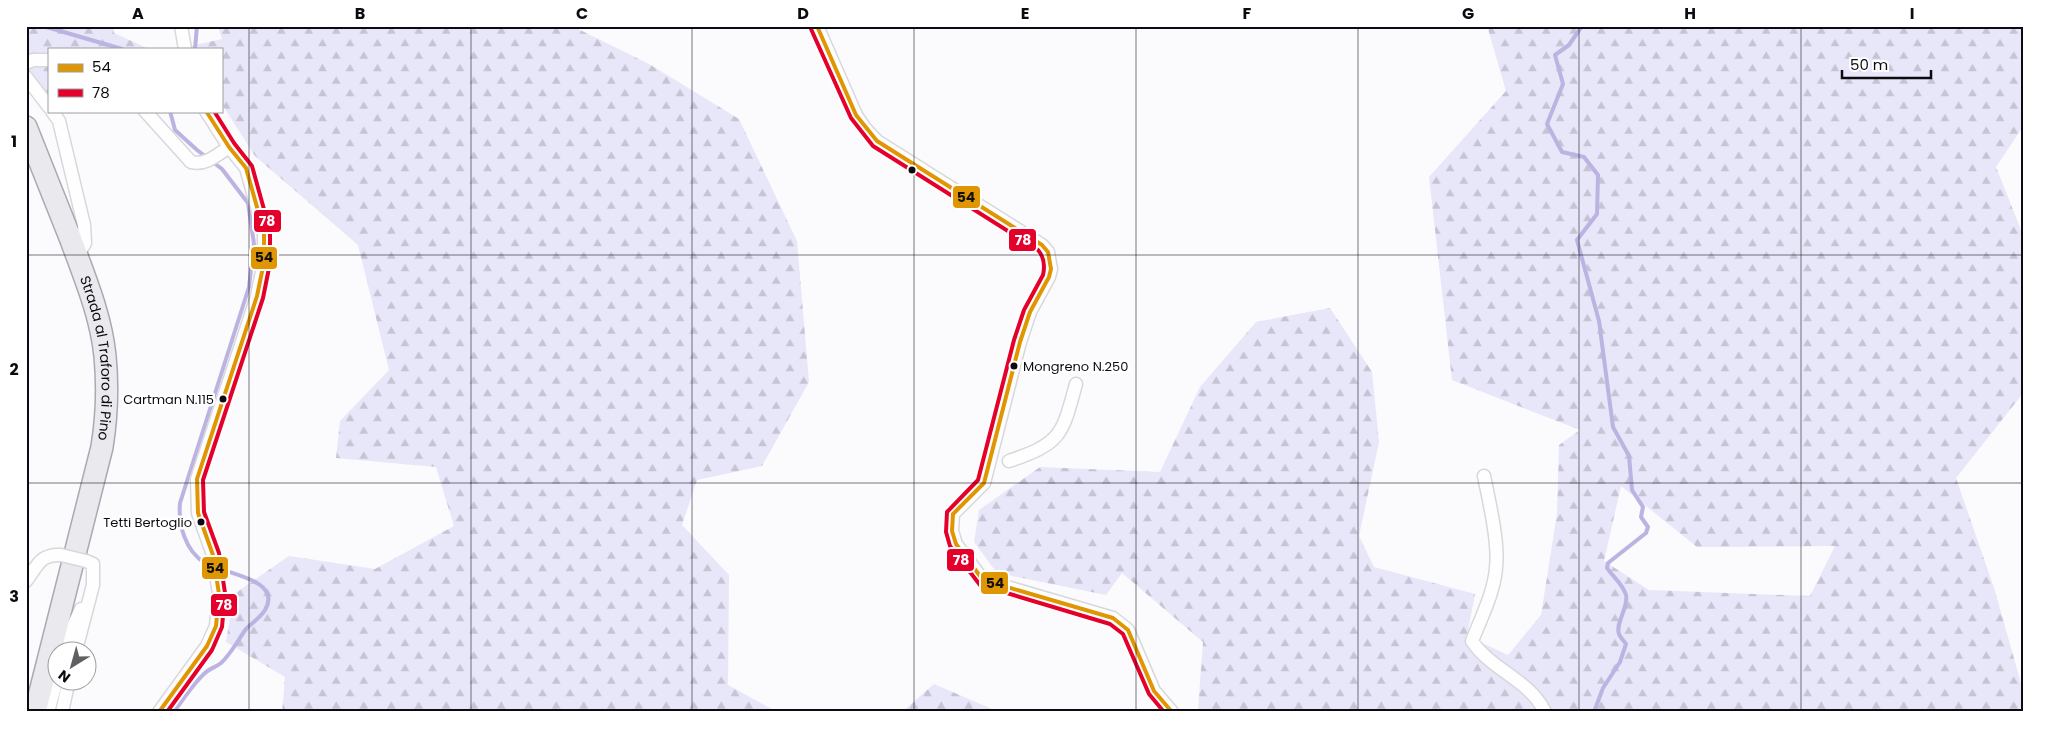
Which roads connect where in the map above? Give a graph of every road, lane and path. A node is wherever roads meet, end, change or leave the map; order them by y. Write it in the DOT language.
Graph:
graph roads {
  1 [pos="181,26"];
  2 [pos="817,26"];
  3 [pos="185,47"];
  4 [pos="48,60"];
  5 [pos="26,63"];
  6 [pos="26,77"];
  7 [pos="48,106"];
  8 [pos="53,112"];
  9 [pos="146,112"];
  10 [pos="207,112"];
  11 [pos="26,127"];
  12 [pos="229,148"];
  13 [pos="77,257"];
  14 [pos="1076,384"];
  15 [pos="988,470"];
  16 [pos="1484,476"];
  17 [pos="26,581"];
  18 [pos="93,585"];
  19 [pos="66,640"];
  20 [pos="79,640"];
  21 [pos="54,690"];
  22 [pos="68,690"];
  23 [pos="35,712"];
  24 [pos="48,712"];
  25 [pos="62,712"];
  26 [pos="159,712"];
  27 [pos="1172,712"];
  28 [pos="1545,712"];
  1 -- 3 [label="street"];
  2 -- 15 [label="street"];
  4 -- 5 [label="street"];
  6 -- 7 [label="street"];
  8 -- 13 [label="street"];
  9 -- 12 [label="street"];
  10 -- 12 [label="street"];
  11 -- 13 [label="main road, Strada al Traforo di Pino"];
  12 -- 26 [label="street"];
  13 -- 23 [label="main road, Strada al Traforo di Pino"];
  14 -- 15 [label="street"];
  15 -- 27 [label="street"];
  16 -- 28 [label="street"];
  17 -- 18 [label="street, bridge"];
  18 -- 19 [label="street"];
  18 -- 20 [label="street"];
  21 -- 24 [label="street"];
  22 -- 25 [label="street"];
}
